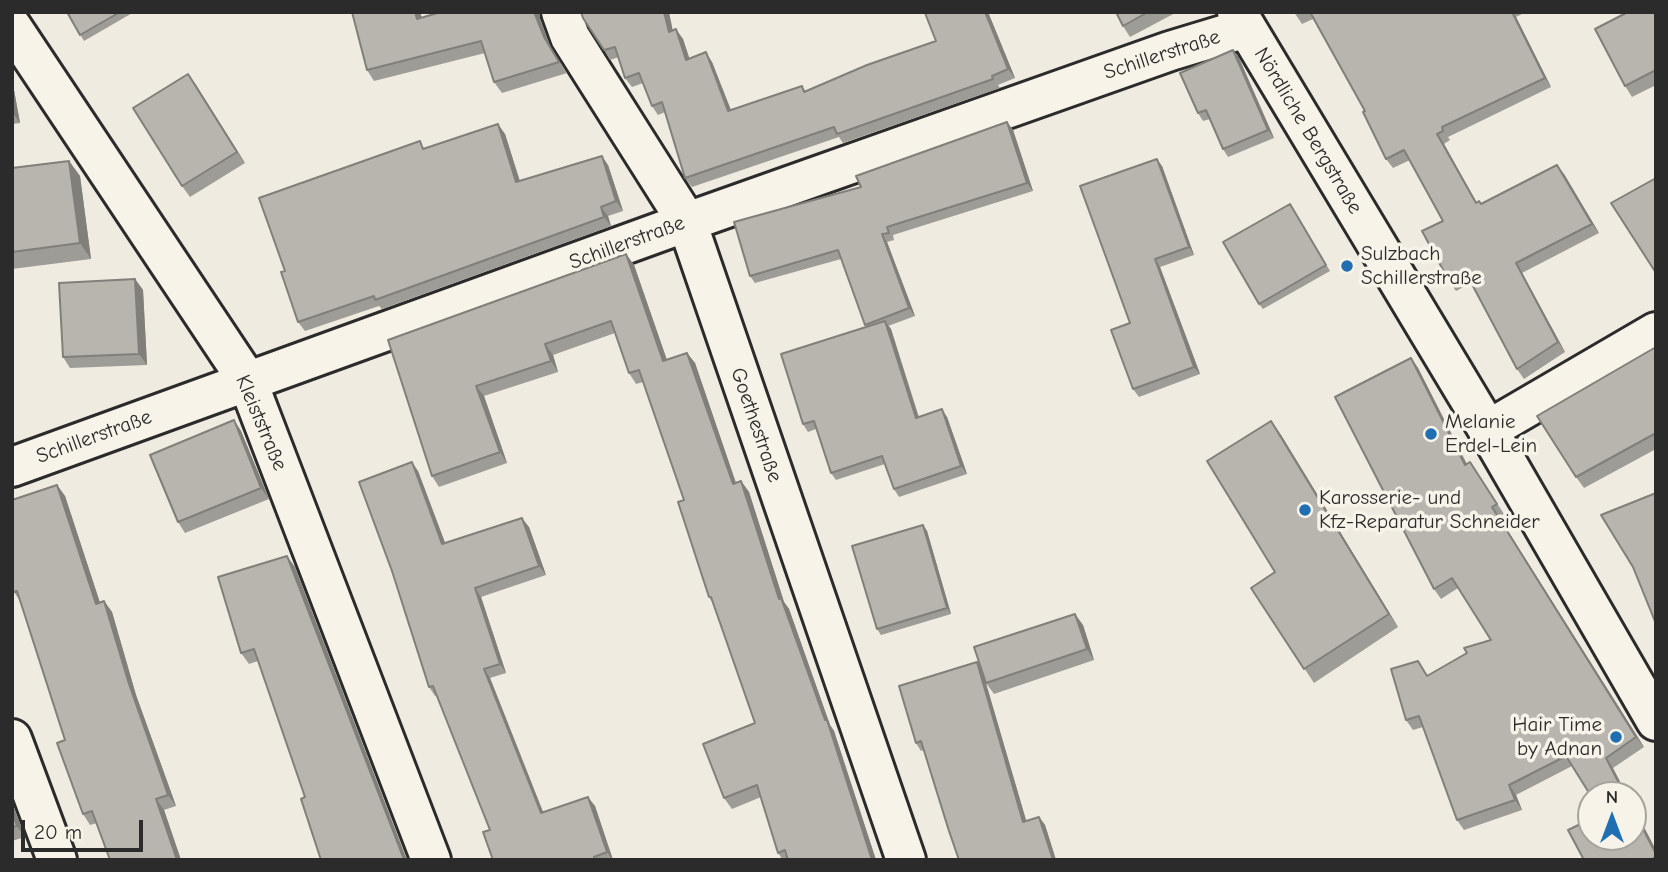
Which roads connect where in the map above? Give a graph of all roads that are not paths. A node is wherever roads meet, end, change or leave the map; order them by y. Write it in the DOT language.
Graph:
graph roads {
  1 [pos="561,12"];
  2 [pos="1241,20"];
  3 [pos="12,27"];
  4 [pos="687,222"];
  5 [pos="1656,332"];
  6 [pos="247,380"];
  7 [pos="1488,430"];
  8 [pos="12,467"];
  9 [pos="1656,721"];
  10 [pos="12,739"];
  11 [pos="57,860"];
  12 [pos="431,860"];
  13 [pos="906,860"];
  1 -- 4 [label="street, Goethestraße"];
  2 -- 4 [label="street, Schillerstraße"];
  2 -- 7 [label="street, Nördliche Bergstraße"];
  3 -- 6 [label="street, Kleiststraße"];
  4 -- 6 [label="street, Schillerstraße"];
  4 -- 13 [label="street, Goethestraße"];
  5 -- 7 [label="street"];
  6 -- 8 [label="street, Schillerstraße"];
  6 -- 12 [label="street, Kleiststraße"];
  7 -- 9 [label="street, Nördliche Bergstraße"];
  10 -- 11 [label="street"];
}
